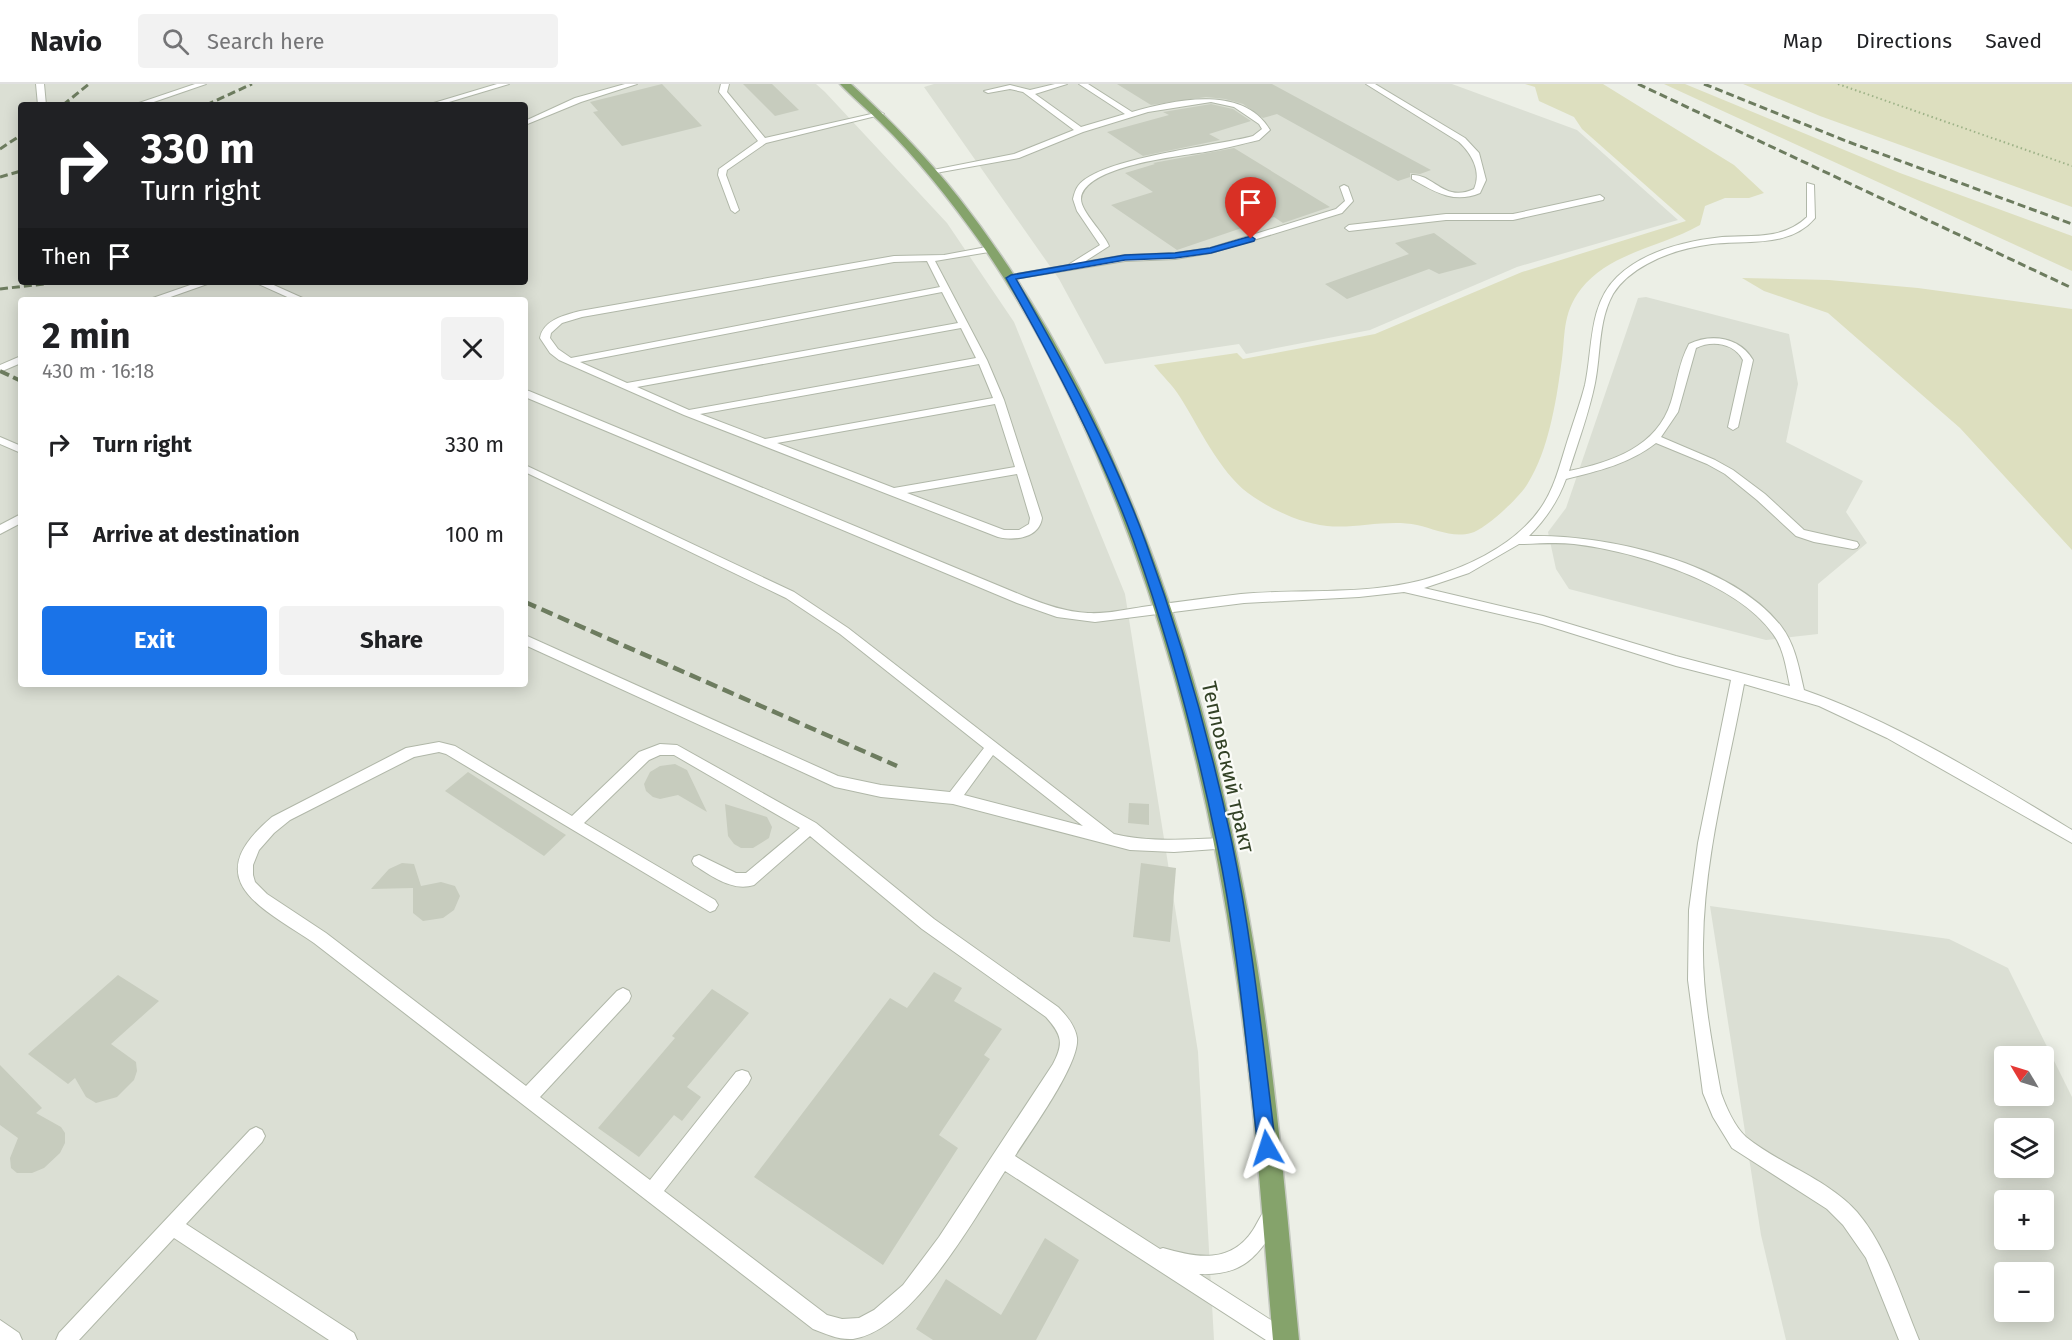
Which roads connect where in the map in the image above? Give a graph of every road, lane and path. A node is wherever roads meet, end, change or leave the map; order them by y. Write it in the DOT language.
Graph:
graph roads {
  1 [pos="40,84"];
  2 [pos="172,84"];
  3 [pos="202,84"];
  4 [pos="505,84"];
  5 [pos="633,84"];
  6 [pos="725,84"];
  7 [pos="845,84"];
  8 [pos="1063,84"];
  9 [pos="1083,84"];
  10 [pos="1370,84"];
  11 [pos="1838,84"];
  12 [pos="185,90"];
  13 [pos="988,91"];
  14 [pos="1029,93"];
  15 [pos="42,102"];
  16 [pos="147,102"];
  17 [pos="442,102"];
  18 [pos="880,114"];
  19 [pos="1131,115"];
  20 [pos="528,123"];
  21 [pos="1080,130"];
  22 [pos="763,141"];
  23 [pos="2072,166"];
  24 [pos="933,172"];
  25 [pos="1415,177"];
  26 [pos="1810,185"];
  27 [pos="1344,187"];
  28 [pos="1600,198"];
  29 [pos="735,210"];
  30 [pos="1349,228"];
  31 [pos="992,249"];
  32 [pos="930,259"];
  33 [pos="1072,266"];
  34 [pos="1011,278"];
  35 [pos="199,285"];
  36 [pos="266,285"];
  37 [pos="945,289"];
  38 [pos="161,297"];
  39 [pos="295,297"];
  40 [pos="964,325"];
  41 [pos="18,360"];
  42 [pos="982,360"];
  43 [pos="569,361"];
  44 [pos="0,369"];
  45 [pos="625,386"];
  46 [pos="528,394"];
  47 [pos="999,400"];
  48 [pos="688,413"];
  49 [pos="1733,427"];
  50 [pos="1653,438"];
  51 [pos="0,440"];
  52 [pos="764,442"];
  53 [pos="18,449"];
  54 [pos="528,469"];
  55 [pos="1019,470"];
  56 [pos="1562,476"];
  57 [pos="892,492"];
  58 [pos="18,520"];
  59 [pos="0,530"];
  60 [pos="1519,540"];
  61 [pos="1853,545"];
  62 [pos="1406,588"];
  63 [pos="1163,609"];
  64 [pos="528,641"];
  65 [pos="1738,678"];
  66 [pos="1798,693"];
  67 [pos="992,747"];
  68 [pos="953,798"];
  69 [pos="573,824"];
  70 [pos="811,827"];
  71 [pos="2072,837"];
  72 [pos="1113,841"];
  73 [pos="1225,844"];
  74 [pos="699,861"];
  75 [pos="710,905"];
  76 [pos="622,996"];
  77 [pos="742,1078"];
  78 [pos="528,1097"];
  79 [pos="256,1136"];
  80 [pos="1003,1159"];
  81 [pos="652,1192"];
  82 [pos="1274,1212"];
  83 [pos="172,1226"];
  84 [pos="1147,1252"];
  85 [pos="0,1330"];
  86 [pos="12,1340"];
  87 [pos="66,1340"];
  88 [pos="347,1340"];
  89 [pos="1285,1340"];
  90 [pos="1909,1340"];
  1 -- 15 [label="lane"];
  2 -- 12 [label="lane"];
  3 -- 12 [label="lane"];
  4 -- 17 [label="lane"];
  5 -- 20 [label="lane"];
  6 -- 22 [label="lane"];
  7 -- 18 [label="main road, Тепловский тракт"];
  8 -- 14 [label="lane"];
  9 -- 19 [label="lane"];
  10 -- 25 [label="lane"];
  11 -- 23 [label="path"];
  12 -- 16 [label="lane"];
  13 -- 14 [label="lane"];
  14 -- 21 [label="lane"];
  18 -- 22 [label="lane"];
  18 -- 24 [label="main road, Тепловский тракт"];
  19 -- 21 [label="lane"];
  19 -- 33 [label="lane"];
  21 -- 24 [label="lane"];
  22 -- 29 [label="lane"];
  24 -- 31 [label="main road, Тепловский тракт"];
  26 -- 56 [label="lane"];
  27 -- 33 [label="lane"];
  28 -- 30 [label="lane"];
  31 -- 32 [label="lane"];
  31 -- 34 [label="main road, Тепловский тракт"];
  32 -- 37 [label="lane"];
  32 -- 43 [label="lane"];
  33 -- 34 [label="lane"];
  34 -- 63 [label="main road, Тепловский тракт"];
  35 -- 38 [label="lane"];
  36 -- 39 [label="lane"];
  37 -- 40 [label="lane"];
  37 -- 43 [label="lane"];
  40 -- 42 [label="lane"];
  40 -- 45 [label="lane"];
  41 -- 44 [label="lane"];
  42 -- 47 [label="lane"];
  42 -- 48 [label="lane"];
  43 -- 45 [label="lane"];
  45 -- 48 [label="lane"];
  46 -- 63 [label="lane"];
  47 -- 52 [label="lane"];
  47 -- 55 [label="lane"];
  48 -- 52 [label="lane"];
  49 -- 50 [label="lane"];
  50 -- 56 [label="lane"];
  50 -- 61 [label="lane"];
  51 -- 53 [label="lane"];
  52 -- 57 [label="lane"];
  54 -- 67 [label="lane"];
  55 -- 57 [label="lane"];
  55 -- 57 [label="lane"];
  56 -- 60 [label="lane"];
  58 -- 59 [label="lane"];
  60 -- 62 [label="lane"];
  60 -- 66 [label="lane"];
  62 -- 63 [label="lane"];
  62 -- 65 [label="lane"];
  63 -- 73 [label="main road, Тепловский тракт"];
  64 -- 68 [label="lane"];
  65 -- 66 [label="lane"];
  65 -- 90 [label="lane"];
  66 -- 71 [label="lane"];
  67 -- 68 [label="lane"];
  67 -- 72 [label="lane"];
  68 -- 72 [label="lane"];
  69 -- 70 [label="lane"];
  69 -- 75 [label="lane"];
  69 -- 78 [label="lane"];
  70 -- 74 [label="lane"];
  70 -- 80 [label="lane"];
  72 -- 73 [label="lane"];
  73 -- 82 [label="main road, Тепловский тракт"];
  76 -- 78 [label="lane"];
  77 -- 81 [label="lane"];
  78 -- 81 [label="lane"];
  79 -- 83 [label="lane"];
  80 -- 81 [label="lane"];
  80 -- 84 [label="lane"];
  82 -- 84 [label="lane"];
  82 -- 89 [label="main road, Тепловский тракт"];
  83 -- 87 [label="lane"];
  83 -- 88 [label="lane"];
  84 -- 89 [label="lane"];
  85 -- 86 [label="lane"];
}
